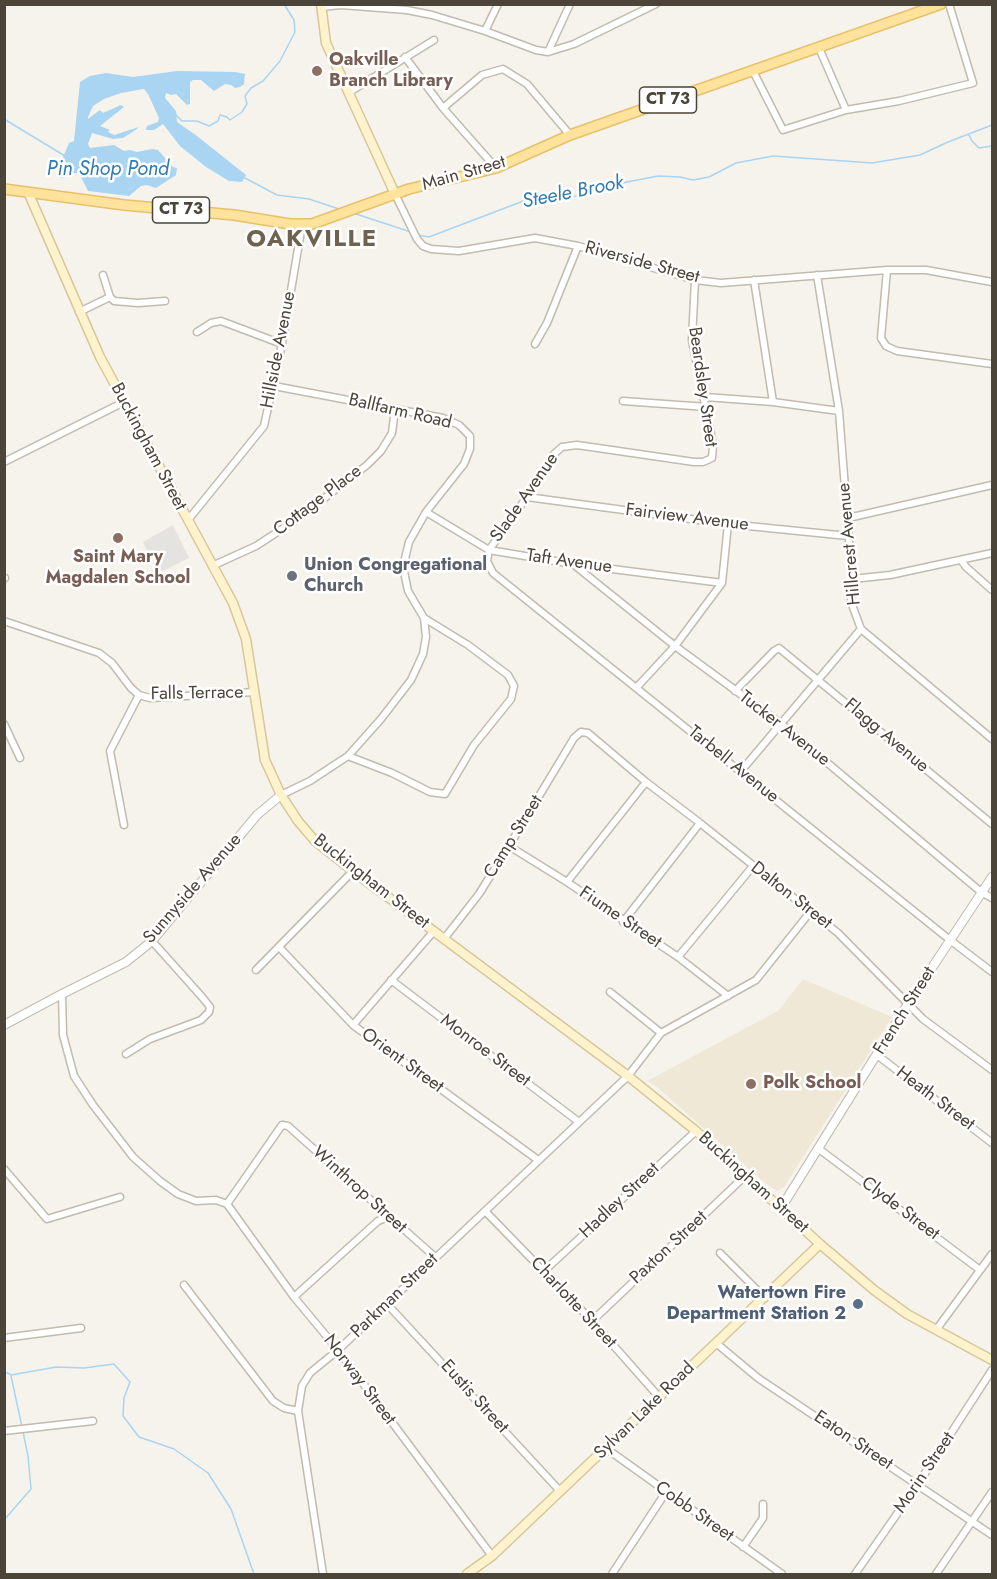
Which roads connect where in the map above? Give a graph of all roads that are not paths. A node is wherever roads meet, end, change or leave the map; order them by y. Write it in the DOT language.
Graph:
graph roads {
  1 [pos="498,4"];
  2 [pos="570,4"];
  3 [pos="656,4"];
  4 [pos="941,4"];
  5 [pos="949,4"];
  6 [pos="321,6"];
  7 [pos="642,7"];
  8 [pos="485,31"];
  9 [pos="434,40"];
  10 [pos="819,48"];
  11 [pos="548,52"];
  12 [pos="405,57"];
  13 [pos="753,71"];
  14 [pos="348,93"];
  15 [pos="443,108"];
  16 [pos="846,110"];
  17 [pos="570,135"];
  18 [pos="496,168"];
  19 [pos="4,189"];
  20 [pos="28,192"];
  21 [pos="395,194"];
  22 [pos="302,225"];
  23 [pos="578,246"];
  24 [pos="887,270"];
  25 [pos="103,275"];
  26 [pos="817,275"];
  27 [pos="695,280"];
  28 [pos="754,280"];
  29 [pos="993,282"];
  30 [pos="110,297"];
  31 [pos="165,301"];
  32 [pos="79,312"];
  33 [pos="196,332"];
  34 [pos="282,344"];
  35 [pos="535,344"];
  36 [pos="993,363"];
  37 [pos="274,386"];
  38 [pos="705,397"];
  39 [pos="623,401"];
  40 [pos="124,402"];
  41 [pos="773,402"];
  42 [pos="707,407"];
  43 [pos="395,410"];
  44 [pos="839,411"];
  45 [pos="562,447"];
  46 [pos="4,462"];
  47 [pos="993,485"];
  48 [pos="527,497"];
  49 [pos="426,512"];
  50 [pos="848,518"];
  51 [pos="188,520"];
  52 [pos="728,524"];
  53 [pos="848,536"];
  54 [pos="489,550"];
  55 [pos="993,553"];
  56 [pos="961,560"];
  57 [pos="573,564"];
  58 [pos="212,566"];
  59 [pos="852,579"];
  60 [pos="722,583"];
  61 [pos="993,590"];
  62 [pos="424,618"];
  63 [pos="4,621"];
  64 [pos="861,630"];
  65 [pos="675,646"];
  66 [pos="818,681"];
  67 [pos="637,687"];
  68 [pos="735,691"];
  69 [pos="255,692"];
  70 [pos="139,695"];
  71 [pos="780,723"];
  72 [pos="4,724"];
  73 [pos="580,732"];
  74 [pos="993,739"];
  75 [pos="348,756"];
  76 [pos="20,758"];
  77 [pos="741,771"];
  78 [pos="646,782"];
  79 [pos="281,795"];
  80 [pos="700,823"];
  81 [pos="993,824"];
  82 [pos="124,825"];
  83 [pos="510,846"];
  84 [pos="753,866"];
  85 [pos="353,871"];
  86 [pos="993,877"];
  87 [pos="567,882"];
  88 [pos="981,892"];
  89 [pos="993,898"];
  90 [pos="811,911"];
  91 [pos="623,922"];
  92 [pos="434,931"];
  93 [pos="444,939"];
  94 [pos="950,940"];
  95 [pos="152,941"];
  96 [pos="279,947"];
  97 [pos="678,957"];
  98 [pos="256,970"];
  99 [pos="993,972"];
  100 [pos="391,980"];
  101 [pos="610,992"];
  102 [pos="62,994"];
  103 [pos="728,996"];
  104 [pos="908,1004"];
  105 [pos="4,1025"];
  106 [pos="353,1025"];
  107 [pos="661,1033"];
  108 [pos="126,1054"];
  109 [pos="877,1055"];
  110 [pos="993,1070"];
  111 [pos="628,1076"];
  112 [pos="579,1122"];
  113 [pos="696,1131"];
  114 [pos="993,1143"];
  115 [pos="819,1149"];
  116 [pos="538,1160"];
  117 [pos="4,1168"];
  118 [pos="745,1176"];
  119 [pos="120,1197"];
  120 [pos="227,1204"];
  121 [pos="781,1208"];
  122 [pos="485,1211"];
  123 [pos="388,1217"];
  124 [pos="820,1244"];
  125 [pos="720,1252"];
  126 [pos="993,1254"];
  127 [pos="435,1257"];
  128 [pos="980,1270"];
  129 [pos="544,1271"];
  130 [pos="184,1285"];
  131 [pos="294,1297"];
  132 [pos="765,1298"];
  133 [pos="387,1304"];
  134 [pos="592,1321"];
  135 [pos="81,1328"];
  136 [pos="936,1330"];
  137 [pos="4,1338"];
  138 [pos="716,1344"];
  139 [pos="338,1350"];
  140 [pos="993,1360"];
  141 [pos="993,1370"];
  142 [pos="659,1397"];
  143 [pos="297,1411"];
  144 [pos="93,1421"];
  145 [pos="4,1431"];
  146 [pos="607,1449"];
  147 [pos="918,1484"];
  148 [pos="560,1491"];
  149 [pos="993,1491"];
  150 [pos="666,1492"];
  151 [pos="763,1504"];
  152 [pos="973,1521"];
  153 [pos="993,1535"];
  154 [pos="743,1546"];
  155 [pos="492,1556"];
  156 [pos="778,1573"];
  157 [pos="323,1575"];
  158 [pos="467,1575"];
  159 [pos="612,1575"];
  160 [pos="855,1575"];
  161 [pos="936,1575"];
  1 -- 8 [label="street"];
  2 -- 11 [label="street"];
  3 -- 7 [label="street"];
  4 -- 10 [label="main road, Main Street / CT 73"];
  5 -- 16 [label="street"];
  6 -- 8 [label="street"];
  6 -- 14 [label="main road"];
  7 -- 11 [label="street"];
  8 -- 11 [label="street"];
  9 -- 12 [label="street"];
  10 -- 13 [label="main road, Main Street / CT 73"];
  10 -- 16 [label="street"];
  12 -- 14 [label="street"];
  12 -- 15 [label="street"];
  13 -- 16 [label="street"];
  13 -- 17 [label="main road, Main Street / CT 73"];
  14 -- 21 [label="main road"];
  15 -- 17 [label="street"];
  15 -- 18 [label="street"];
  17 -- 18 [label="main road, Main Street / CT 73"];
  18 -- 21 [label="main road, Main Street / CT 73"];
  19 -- 20 [label="main road, Main Street / CT 73"];
  20 -- 22 [label="main road, Main Street / CT 73"];
  20 -- 32 [label="main road, Buckingham Street"];
  21 -- 22 [label="main road, Main Street / CT 73"];
  21 -- 23 [label="street, Riverside Street"];
  22 -- 34 [label="street, Hillside Avenue"];
  23 -- 27 [label="street, Riverside Street"];
  23 -- 35 [label="street"];
  24 -- 26 [label="street, Riverside Street"];
  24 -- 29 [label="street, Riverside Street"];
  24 -- 36 [label="street"];
  25 -- 30 [label="street"];
  26 -- 28 [label="street, Riverside Street"];
  26 -- 44 [label="street, Hillcrest Avenue"];
  27 -- 28 [label="street, Riverside Street"];
  27 -- 38 [label="street, Beardsley Street"];
  28 -- 41 [label="street"];
  30 -- 31 [label="street"];
  30 -- 32 [label="street"];
  32 -- 40 [label="main road, Buckingham Street"];
  33 -- 34 [label="street"];
  34 -- 37 [label="street, Hillside Avenue"];
  37 -- 43 [label="street, Ballfarm Road"];
  37 -- 51 [label="street, Hillside Avenue"];
  38 -- 41 [label="street"];
  38 -- 42 [label="street, Beardsley Street"];
  39 -- 42 [label="street"];
  40 -- 46 [label="street"];
  40 -- 51 [label="main road, Buckingham Street"];
  41 -- 44 [label="street"];
  42 -- 45 [label="street, Beardsley Street"];
  43 -- 49 [label="street, Ballfarm Road"];
  43 -- 58 [label="street, Cottage Place"];
  44 -- 50 [label="street, Hillcrest Avenue"];
  45 -- 48 [label="street, Slade Avenue"];
  47 -- 50 [label="street"];
  48 -- 52 [label="street, Fairview Avenue"];
  48 -- 54 [label="street, Slade Avenue"];
  49 -- 54 [label="street, Taft Avenue"];
  49 -- 62 [label="street, Ballfarm Road"];
  50 -- 53 [label="street, Hillcrest Avenue"];
  51 -- 58 [label="main road, Buckingham Street"];
  52 -- 53 [label="street, Fairview Avenue"];
  52 -- 60 [label="street"];
  53 -- 59 [label="street, Hillcrest Avenue"];
  54 -- 57 [label="street, Taft Avenue"];
  54 -- 67 [label="street, Tarbell Avenue"];
  55 -- 56 [label="street"];
  56 -- 59 [label="street"];
  56 -- 61 [label="street"];
  57 -- 60 [label="street, Taft Avenue"];
  57 -- 65 [label="street, Tucker Avenue"];
  58 -- 69 [label="main road, Buckingham Street"];
  59 -- 64 [label="street, Hillcrest Avenue"];
  60 -- 65 [label="street"];
  62 -- 75 [label="street"];
  62 -- 75 [label="street"];
  63 -- 70 [label="street, Falls Terrace"];
  64 -- 66 [label="street, Hillcrest Avenue"];
  64 -- 74 [label="street"];
  65 -- 67 [label="street"];
  65 -- 68 [label="street, Tucker Avenue"];
  66 -- 68 [label="street, Flagg Avenue"];
  66 -- 71 [label="street, Hillcrest Avenue"];
  66 -- 81 [label="street, Flagg Avenue"];
  67 -- 77 [label="street, Tarbell Avenue"];
  68 -- 71 [label="street, Tucker Avenue"];
  69 -- 70 [label="street, Falls Terrace"];
  69 -- 79 [label="main road, Buckingham Street"];
  70 -- 82 [label="street, Falls Terrace"];
  71 -- 77 [label="street, Hillcrest Avenue"];
  71 -- 88 [label="street, Tucker Avenue"];
  72 -- 76 [label="street"];
  73 -- 78 [label="street, Dalton Street"];
  73 -- 83 [label="street, Camp Street"];
  75 -- 79 [label="street"];
  77 -- 94 [label="street, Tarbell Avenue"];
  78 -- 80 [label="street, Dalton Street"];
  78 -- 87 [label="street"];
  79 -- 85 [label="main road, Buckingham Street"];
  79 -- 95 [label="street, Sunnyside Avenue"];
  80 -- 84 [label="street, Dalton Street"];
  80 -- 91 [label="street"];
  83 -- 87 [label="street, Fiume Street"];
  83 -- 93 [label="street, Camp Street"];
  84 -- 90 [label="street, Dalton Street"];
  84 -- 97 [label="street"];
  85 -- 92 [label="main road, Buckingham Street"];
  85 -- 96 [label="street"];
  86 -- 88 [label="street, French Street"];
  87 -- 91 [label="street, Fiume Street"];
  88 -- 89 [label="street, Tucker Avenue"];
  88 -- 94 [label="street, French Street"];
  90 -- 103 [label="street"];
  90 -- 104 [label="street, Dalton Street"];
  91 -- 97 [label="street, Fiume Street"];
  92 -- 93 [label="main road, Buckingham Street"];
  92 -- 100 [label="street"];
  93 -- 111 [label="main road, Buckingham Street"];
  94 -- 99 [label="street, Tarbell Avenue"];
  94 -- 104 [label="street, French Street"];
  95 -- 102 [label="street, Sunnyside Avenue"];
  95 -- 108 [label="street"];
  96 -- 98 [label="street"];
  96 -- 106 [label="street, Orient Street"];
  97 -- 103 [label="street, Fiume Street"];
  100 -- 106 [label="street"];
  100 -- 112 [label="street, Monroe Street"];
  101 -- 107 [label="street"];
  102 -- 105 [label="street, Sunnyside Avenue"];
  102 -- 120 [label="street"];
  103 -- 107 [label="street"];
  104 -- 109 [label="street, French Street"];
  104 -- 110 [label="street, Dalton Street"];
  106 -- 116 [label="street, Orient Street"];
  107 -- 111 [label="street, Parkman Street"];
  109 -- 114 [label="street, Heath Street"];
  109 -- 115 [label="street, French Street"];
  111 -- 112 [label="street, Parkman Street"];
  111 -- 113 [label="main road, Buckingham Street"];
  112 -- 116 [label="street, Parkman Street"];
  113 -- 118 [label="main road, Buckingham Street"];
  113 -- 129 [label="street, Hadley Street"];
  115 -- 121 [label="street, French Street"];
  115 -- 128 [label="street, Clyde Street"];
  116 -- 122 [label="street, Parkman Street"];
  117 -- 119 [label="street"];
  118 -- 121 [label="main road, Buckingham Street"];
  118 -- 134 [label="street, Paxton Street"];
  120 -- 123 [label="street, Winthrop Street"];
  120 -- 131 [label="street, Norway Street"];
  121 -- 124 [label="main road, Buckingham Street"];
  122 -- 127 [label="street, Parkman Street"];
  122 -- 129 [label="street, Charlotte Street"];
  123 -- 127 [label="street, Winthrop Street"];
  123 -- 131 [label="street"];
  124 -- 132 [label="main road, Sylvan Lake Road"];
  124 -- 136 [label="main road, Buckingham Street"];
  125 -- 132 [label="street"];
  126 -- 128 [label="street"];
  127 -- 133 [label="street, Parkman Street"];
  128 -- 136 [label="street"];
  129 -- 134 [label="street, Charlotte Street"];
  130 -- 143 [label="street"];
  131 -- 139 [label="street, Norway Street"];
  132 -- 138 [label="main road, Sylvan Lake Road"];
  133 -- 139 [label="street, Parkman Street"];
  133 -- 148 [label="street, Eustis Street"];
  134 -- 142 [label="street, Charlotte Street"];
  135 -- 137 [label="street"];
  136 -- 140 [label="main road, Buckingham Street"];
  138 -- 142 [label="main road, Sylvan Lake Road"];
  138 -- 147 [label="street, Eaton Street"];
  139 -- 143 [label="street, Parkman Street"];
  139 -- 155 [label="street, Norway Street"];
  141 -- 147 [label="street, Morin Street"];
  142 -- 146 [label="main road, Sylvan Lake Road"];
  143 -- 157 [label="street, Parkman Street"];
  144 -- 145 [label="street"];
  146 -- 148 [label="main road, Sylvan Lake Road"];
  146 -- 150 [label="street, Cobb Street"];
  147 -- 152 [label="street, Eaton Street"];
  147 -- 160 [label="street, Morin Street"];
  148 -- 155 [label="main road, Sylvan Lake Road"];
  149 -- 152 [label="street"];
  150 -- 154 [label="street, Cobb Street"];
  150 -- 159 [label="street"];
  151 -- 154 [label="street"];
  152 -- 153 [label="street, Eaton Street"];
  152 -- 161 [label="street"];
  154 -- 156 [label="street, Cobb Street"];
  155 -- 158 [label="main road, Sylvan Lake Road"];
}
